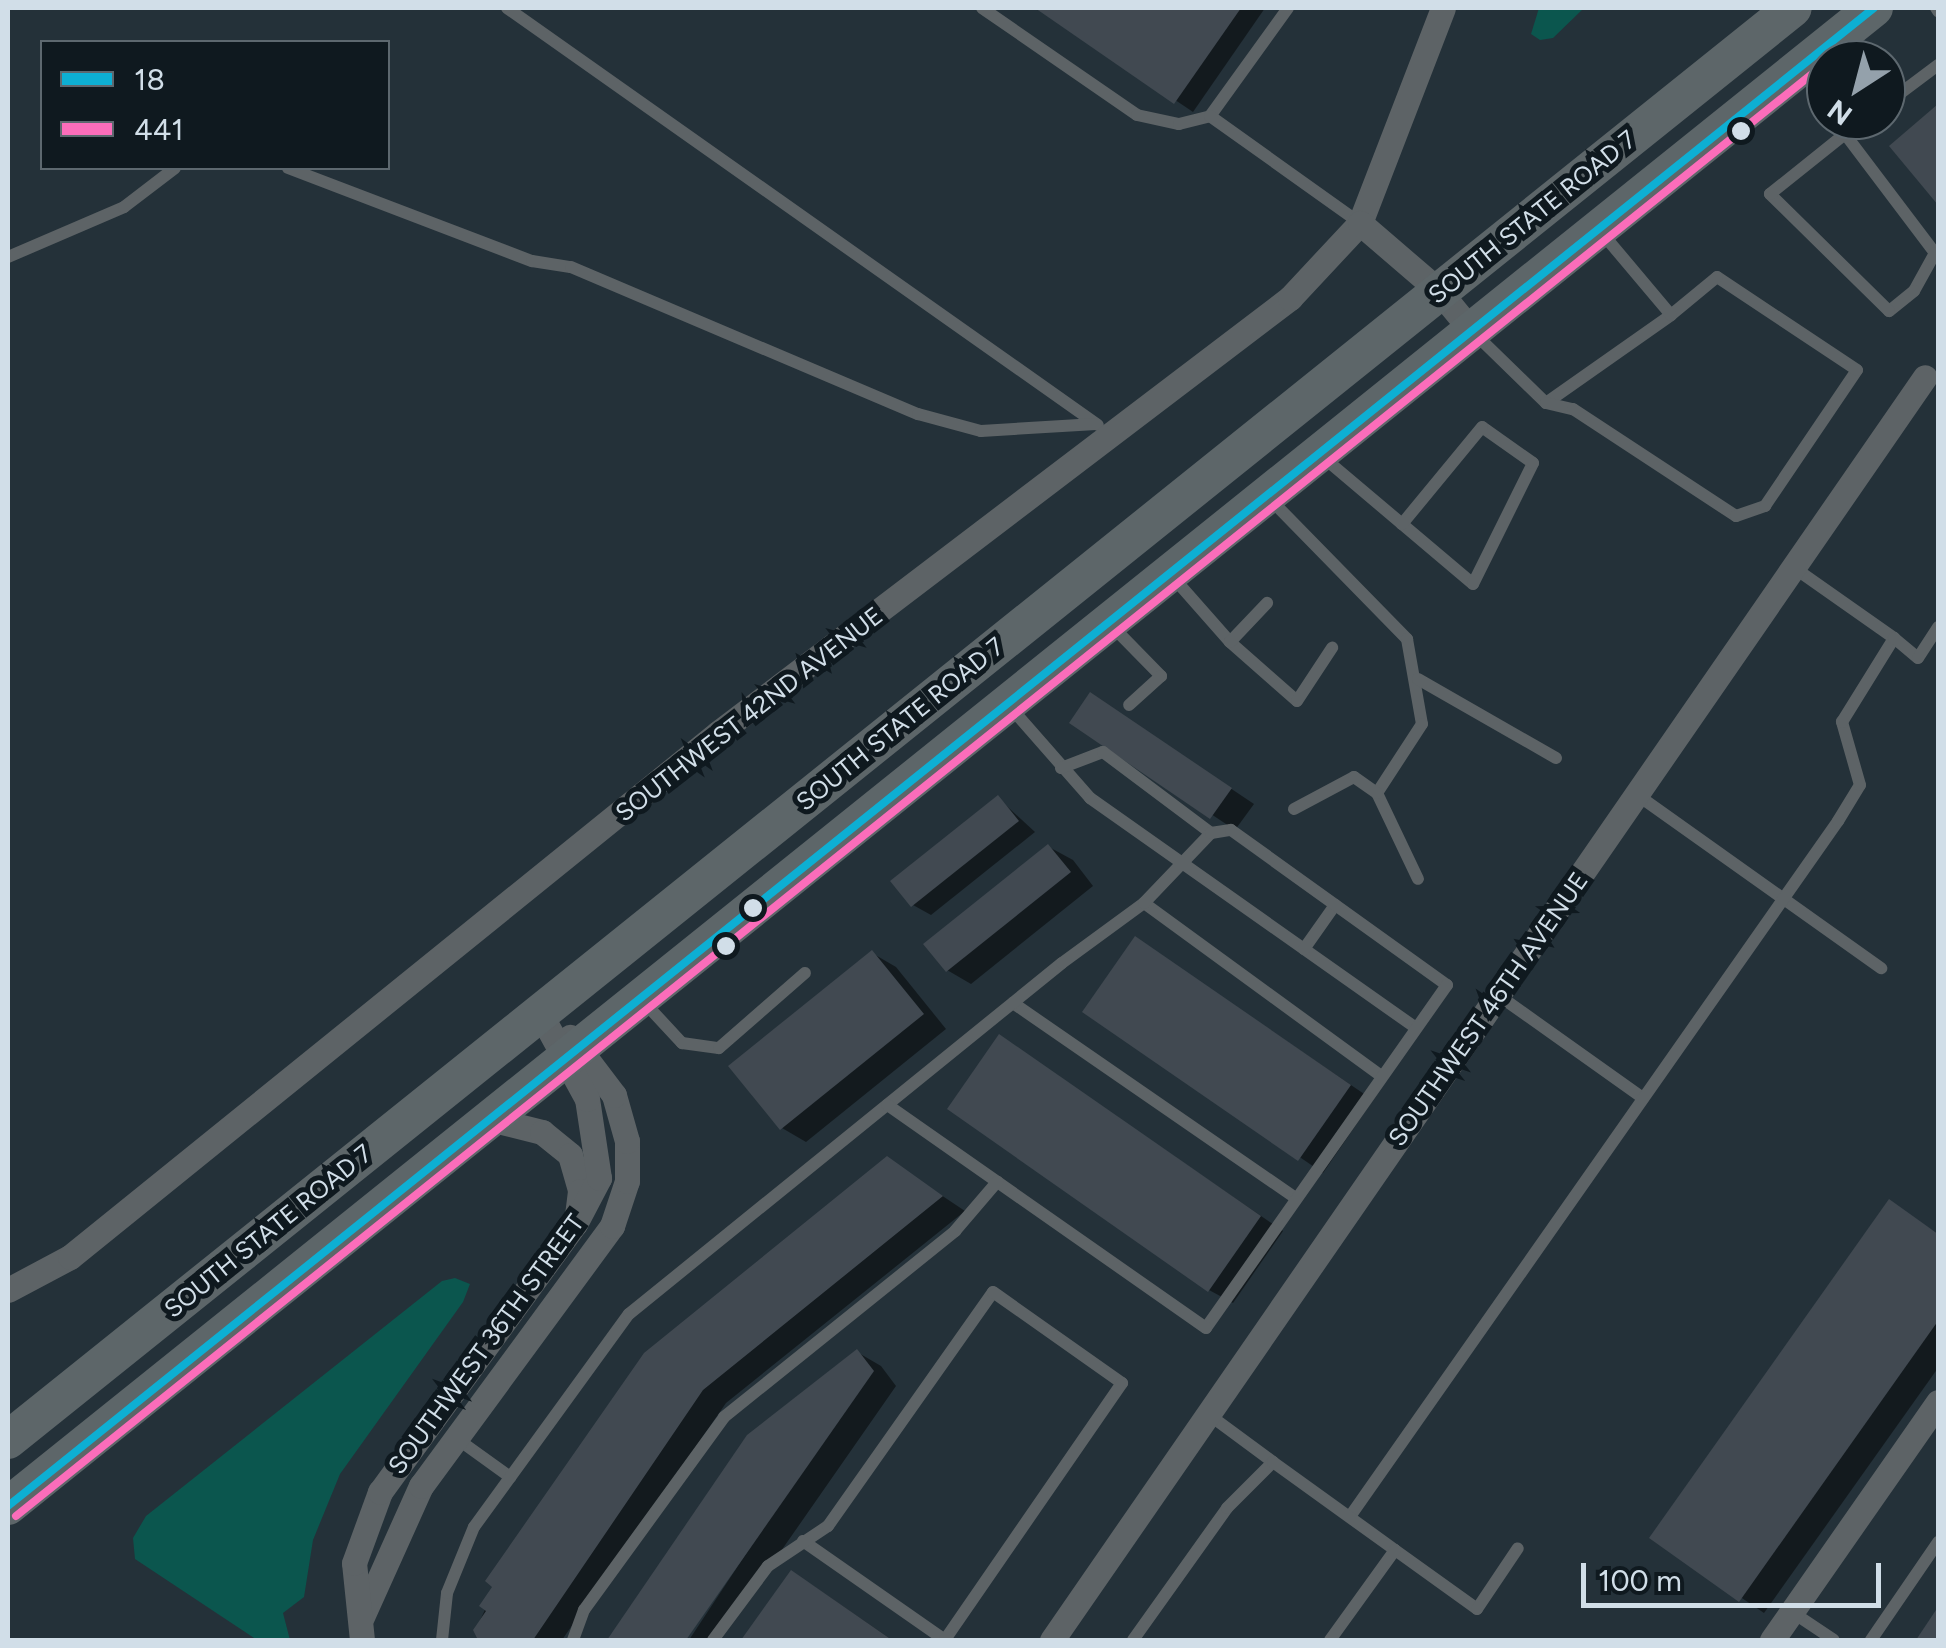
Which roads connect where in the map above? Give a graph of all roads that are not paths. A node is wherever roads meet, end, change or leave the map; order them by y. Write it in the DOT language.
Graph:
graph roads {
  1 [pos="507,8"];
  2 [pos="982,8"];
  3 [pos="1288,8"];
  4 [pos="1443,8"];
  5 [pos="1793,8"];
  6 [pos="1874,8"];
  7 [pos="1938,65"];
  8 [pos="1906,89"];
  9 [pos="1210,116"];
  10 [pos="1845,134"];
  11 [pos="172,170"];
  12 [pos="293,170"];
  13 [pos="1360,223"];
  14 [pos="1598,229"];
  15 [pos="8,258"];
  16 [pos="1439,291"];
  17 [pos="1671,315"];
  18 [pos="1471,330"];
  19 [pos="1932,382"];
  20 [pos="1546,402"];
  21 [pos="1104,429"];
  22 [pos="1318,453"];
  23 [pos="1266,495"];
  24 [pos="1402,524"];
  25 [pos="1793,567"];
  26 [pos="1169,573"];
  27 [pos="1268,603"];
  28 [pos="1034,616"];
  29 [pos="1108,622"];
  30 [pos="1938,628"];
  31 [pos="1894,638"];
  32 [pos="1230,642"];
  33 [pos="1332,648"];
  34 [pos="1418,679"];
  35 [pos="1007,704"];
  36 [pos="1129,705"];
  37 [pos="1556,758"];
  38 [pos="1061,768"];
  39 [pos="1377,793"];
  40 [pos="1636,794"];
  41 [pos="1294,808"];
  42 [pos="1211,833"];
  43 [pos="1182,864"];
  44 [pos="1418,879"];
  45 [pos="1783,898"];
  46 [pos="1144,903"];
  47 [pos="1335,905"];
  48 [pos="1304,949"];
  49 [pos="1881,968"];
  50 [pos="805,973"];
  51 [pos="1498,995"];
  52 [pos="640,998"];
  53 [pos="1013,1003"];
  54 [pos="540,1012"];
  55 [pos="1415,1027"];
  56 [pos="573,1052"];
  57 [pos="1381,1076"];
  58 [pos="1643,1098"];
  59 [pos="887,1105"];
  60 [pos="490,1119"];
  61 [pos="997,1182"];
  62 [pos="1296,1198"];
  63 [pos="575,1224"];
  64 [pos="8,1290"];
  65 [pos="457,1382"];
  66 [pos="1938,1402"];
  67 [pos="1208,1414"];
  68 [pos="456,1438"];
  69 [pos="8,1440"];
  70 [pos="1273,1462"];
  71 [pos="510,1476"];
  72 [pos="8,1506"];
  73 [pos="1351,1515"];
  74 [pos="803,1541"];
  75 [pos="1938,1542"];
  76 [pos="1518,1548"];
  77 [pos="1395,1550"];
  78 [pos="1792,1612"];
  79 [pos="362,1629"];
  80 [pos="442,1640"];
  81 [pos="573,1640"];
  82 [pos="713,1640"];
  83 [pos="945,1640"];
  84 [pos="1052,1640"];
  85 [pos="1133,1640"];
  86 [pos="1330,1640"];
  87 [pos="1772,1640"];
  88 [pos="1834,1640"];
  89 [pos="1871,1640"];
  1 -- 21 [label="lane"];
  2 -- 9 [label="lane"];
  3 -- 9 [label="lane"];
  4 -- 13 [label="street"];
  5 -- 16 [label="main road, SOUTH STATE ROAD 7"];
  6 -- 14 [label="main road, SOUTH STATE ROAD 7"];
  7 -- 8 [label="lane"];
  9 -- 13 [label="lane"];
  10 -- 10 [label="lane"];
  11 -- 15 [label="lane"];
  12 -- 21 [label="lane"];
  13 -- 16 [label="street"];
  13 -- 21 [label="street, SOUTHWEST 42ND AVENUE"];
  14 -- 17 [label="lane"];
  14 -- 18 [label="main road, SOUTH STATE ROAD 7"];
  16 -- 18 [label="street"];
  16 -- 28 [label="main road, SOUTH STATE ROAD 7"];
  17 -- 20 [label="lane"];
  17 -- 20 [label="lane"];
  18 -- 20 [label="lane"];
  18 -- 22 [label="main road, SOUTH STATE ROAD 7"];
  19 -- 25 [label="street, SOUTHWEST 46TH AVENUE"];
  21 -- 64 [label="street, SOUTHWEST 42ND AVENUE"];
  22 -- 23 [label="main road, SOUTH STATE ROAD 7"];
  22 -- 24 [label="lane"];
  23 -- 26 [label="main road, SOUTH STATE ROAD 7"];
  23 -- 34 [label="lane"];
  24 -- 24 [label="lane"];
  25 -- 31 [label="lane"];
  25 -- 40 [label="street, SOUTHWEST 46TH AVENUE"];
  26 -- 29 [label="main road, SOUTH STATE ROAD 7"];
  26 -- 32 [label="lane"];
  27 -- 32 [label="lane"];
  28 -- 35 [label="main road"];
  28 -- 54 [label="main road, SOUTH STATE ROAD 7"];
  29 -- 35 [label="main road, SOUTH STATE ROAD 7"];
  29 -- 36 [label="lane"];
  30 -- 31 [label="lane"];
  31 -- 45 [label="lane"];
  32 -- 33 [label="lane"];
  34 -- 37 [label="lane"];
  34 -- 39 [label="lane"];
  35 -- 38 [label="lane"];
  35 -- 52 [label="main road, SOUTH STATE ROAD 7"];
  38 -- 42 [label="lane"];
  38 -- 43 [label="lane"];
  39 -- 41 [label="lane"];
  39 -- 44 [label="lane"];
  40 -- 45 [label="lane"];
  40 -- 51 [label="street, SOUTHWEST 46TH AVENUE"];
  42 -- 43 [label="lane"];
  42 -- 47 [label="lane"];
  43 -- 46 [label="lane"];
  43 -- 48 [label="lane"];
  45 -- 49 [label="lane"];
  45 -- 58 [label="lane"];
  46 -- 53 [label="lane"];
  46 -- 57 [label="lane"];
  47 -- 48 [label="lane"];
  47 -- 55 [label="lane"];
  48 -- 55 [label="lane"];
  50 -- 52 [label="lane"];
  51 -- 58 [label="lane"];
  51 -- 67 [label="street, SOUTHWEST 46TH AVENUE"];
  52 -- 56 [label="main road, SOUTH STATE ROAD 7"];
  53 -- 59 [label="lane"];
  53 -- 62 [label="lane"];
  54 -- 56 [label="street, SOUTHWEST 36TH STREET"];
  54 -- 69 [label="main road, SOUTH STATE ROAD 7"];
  55 -- 57 [label="lane"];
  56 -- 60 [label="main road, SOUTH STATE ROAD 7"];
  56 -- 63 [label="street, SOUTHWEST 36TH STREET"];
  56 -- 68 [label="street, SOUTHWEST 36TH STREET"];
  57 -- 62 [label="lane"];
  58 -- 73 [label="lane"];
  59 -- 61 [label="lane"];
  59 -- 71 [label="lane"];
  60 -- 63 [label="street"];
  60 -- 72 [label="main road, SOUTH STATE ROAD 7"];
  61 -- 62 [label="lane"];
  61 -- 81 [label="lane"];
  63 -- 65 [label="street, SOUTHWEST 36TH STREET"];
  65 -- 68 [label="street"];
  65 -- 79 [label="street, SOUTHWEST 36TH STREET"];
  66 -- 78 [label="street"];
  67 -- 70 [label="lane"];
  67 -- 84 [label="street, SOUTHWEST 46TH AVENUE"];
  68 -- 71 [label="lane"];
  68 -- 79 [label="street, SOUTHWEST 36TH STREET"];
  70 -- 73 [label="lane"];
  70 -- 85 [label="lane"];
  71 -- 80 [label="lane"];
  73 -- 77 [label="lane"];
  74 -- 82 [label="lane"];
  74 -- 83 [label="lane"];
  74 -- 83 [label="lane"];
  75 -- 89 [label="lane"];
  76 -- 77 [label="lane"];
  77 -- 86 [label="lane"];
  78 -- 87 [label="street"];
  78 -- 88 [label="lane"];
}
